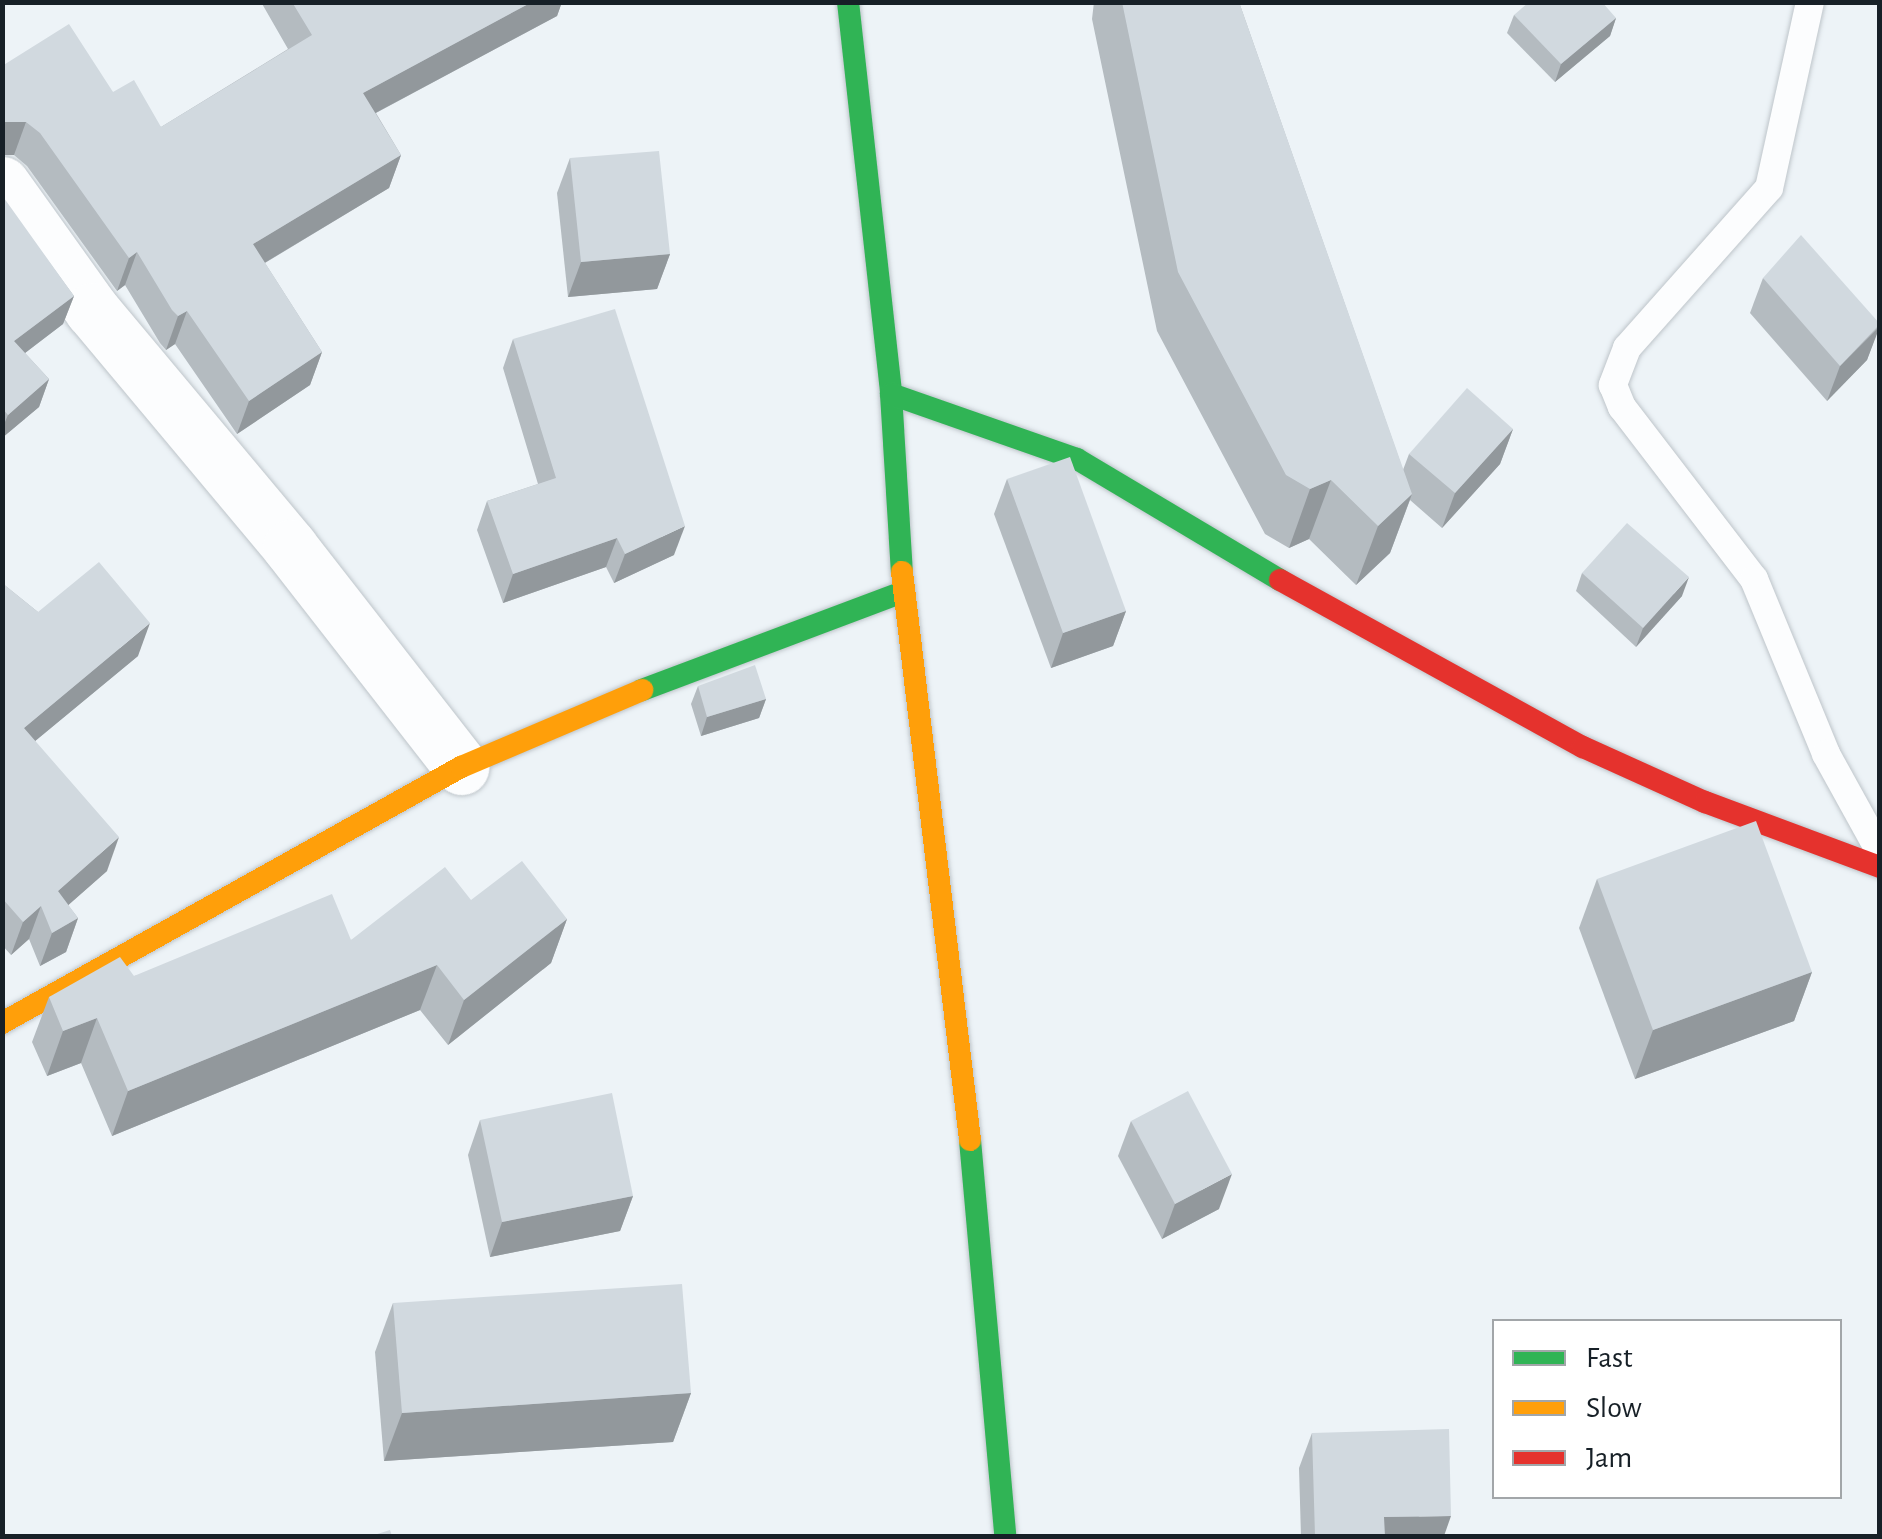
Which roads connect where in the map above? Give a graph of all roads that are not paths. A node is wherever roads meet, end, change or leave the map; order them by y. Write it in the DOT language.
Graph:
graph roads {
  1 [pos="848,2"];
  2 [pos="1810,2"];
  3 [pos="2,184"];
  4 [pos="891,394"];
  5 [pos="903,592"];
  6 [pos="461,767"];
  7 [pos="1880,852"];
  8 [pos="1880,867"];
  9 [pos="2,1023"];
  10 [pos="1005,1536"];
  1 -- 4 [label="street"];
  2 -- 7 [label="lane"];
  3 -- 6 [label="street"];
  4 -- 5 [label="street"];
  4 -- 8 [label="street"];
  5 -- 6 [label="street"];
  5 -- 10 [label="street"];
  6 -- 9 [label="street"];
}
